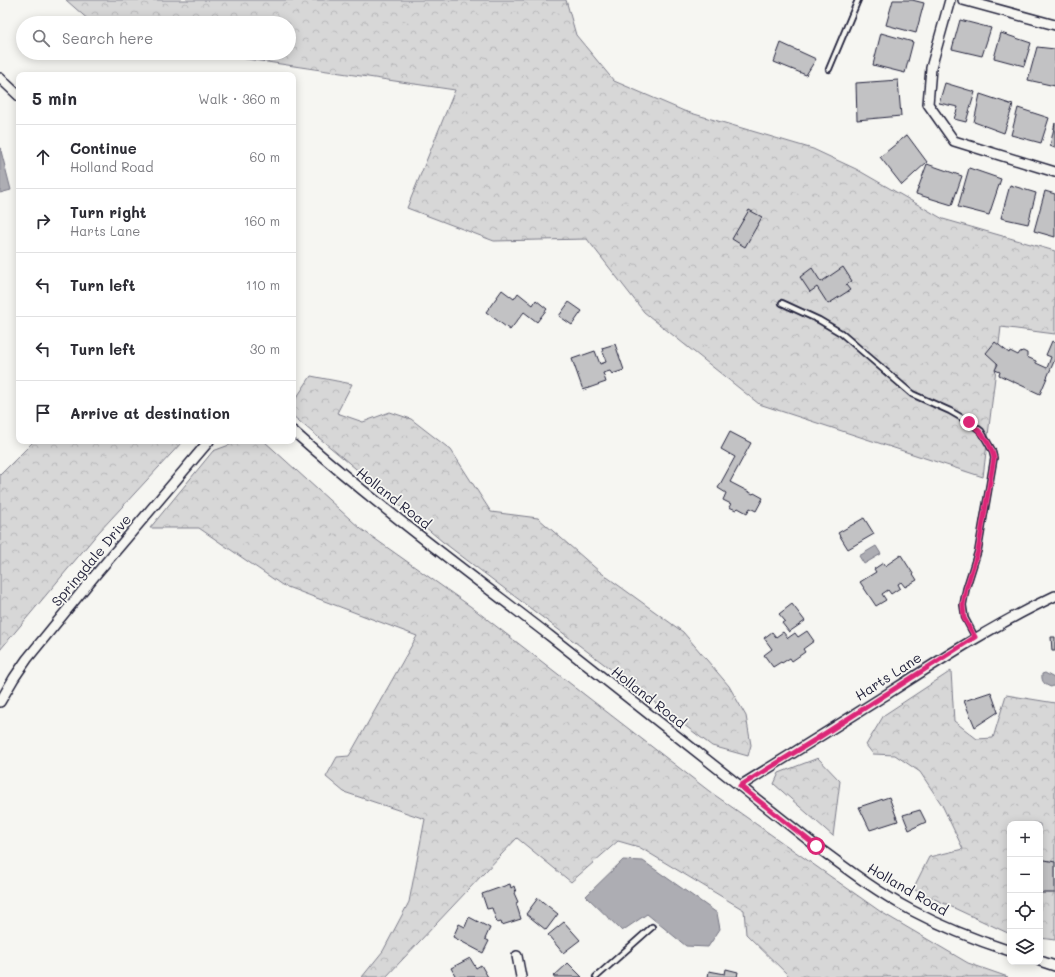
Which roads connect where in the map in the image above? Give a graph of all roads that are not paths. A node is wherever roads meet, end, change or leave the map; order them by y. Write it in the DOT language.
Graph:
graph roads {
  1 [pos="858,0"];
  2 [pos="950,0"];
  3 [pos="963,0"];
  4 [pos="1055,25"];
  5 [pos="829,69"];
  6 [pos="0,78"];
  7 [pos="16,93"];
  8 [pos="1055,172"];
  9 [pos="782,303"];
  10 [pos="296,434"];
  11 [pos="206,444"];
  12 [pos="1055,596"];
  13 [pos="975,637"];
  14 [pos="0,702"];
  15 [pos="740,786"];
  16 [pos="652,927"];
  17 [pos="1007,950"];
  18 [pos="517,956"];
  19 [pos="1043,962"];
  20 [pos="1055,966"];
  21 [pos="521,977"];
  22 [pos="596,977"];
  1 -- 5 [label="lane"];
  2 -- 8 [label="street"];
  3 -- 4 [label="street"];
  6 -- 7 [label="street"];
  9 -- 13 [label="lane"];
  10 -- 15 [label="street, Holland Road"];
  11 -- 14 [label="street, Springdale Drive"];
  12 -- 13 [label="street, Harts Lane"];
  13 -- 15 [label="street, Harts Lane"];
  15 -- 17 [label="street, Holland Road"];
  16 -- 22 [label="lane"];
  18 -- 21 [label="street"];
  19 -- 20 [label="street"];
}
